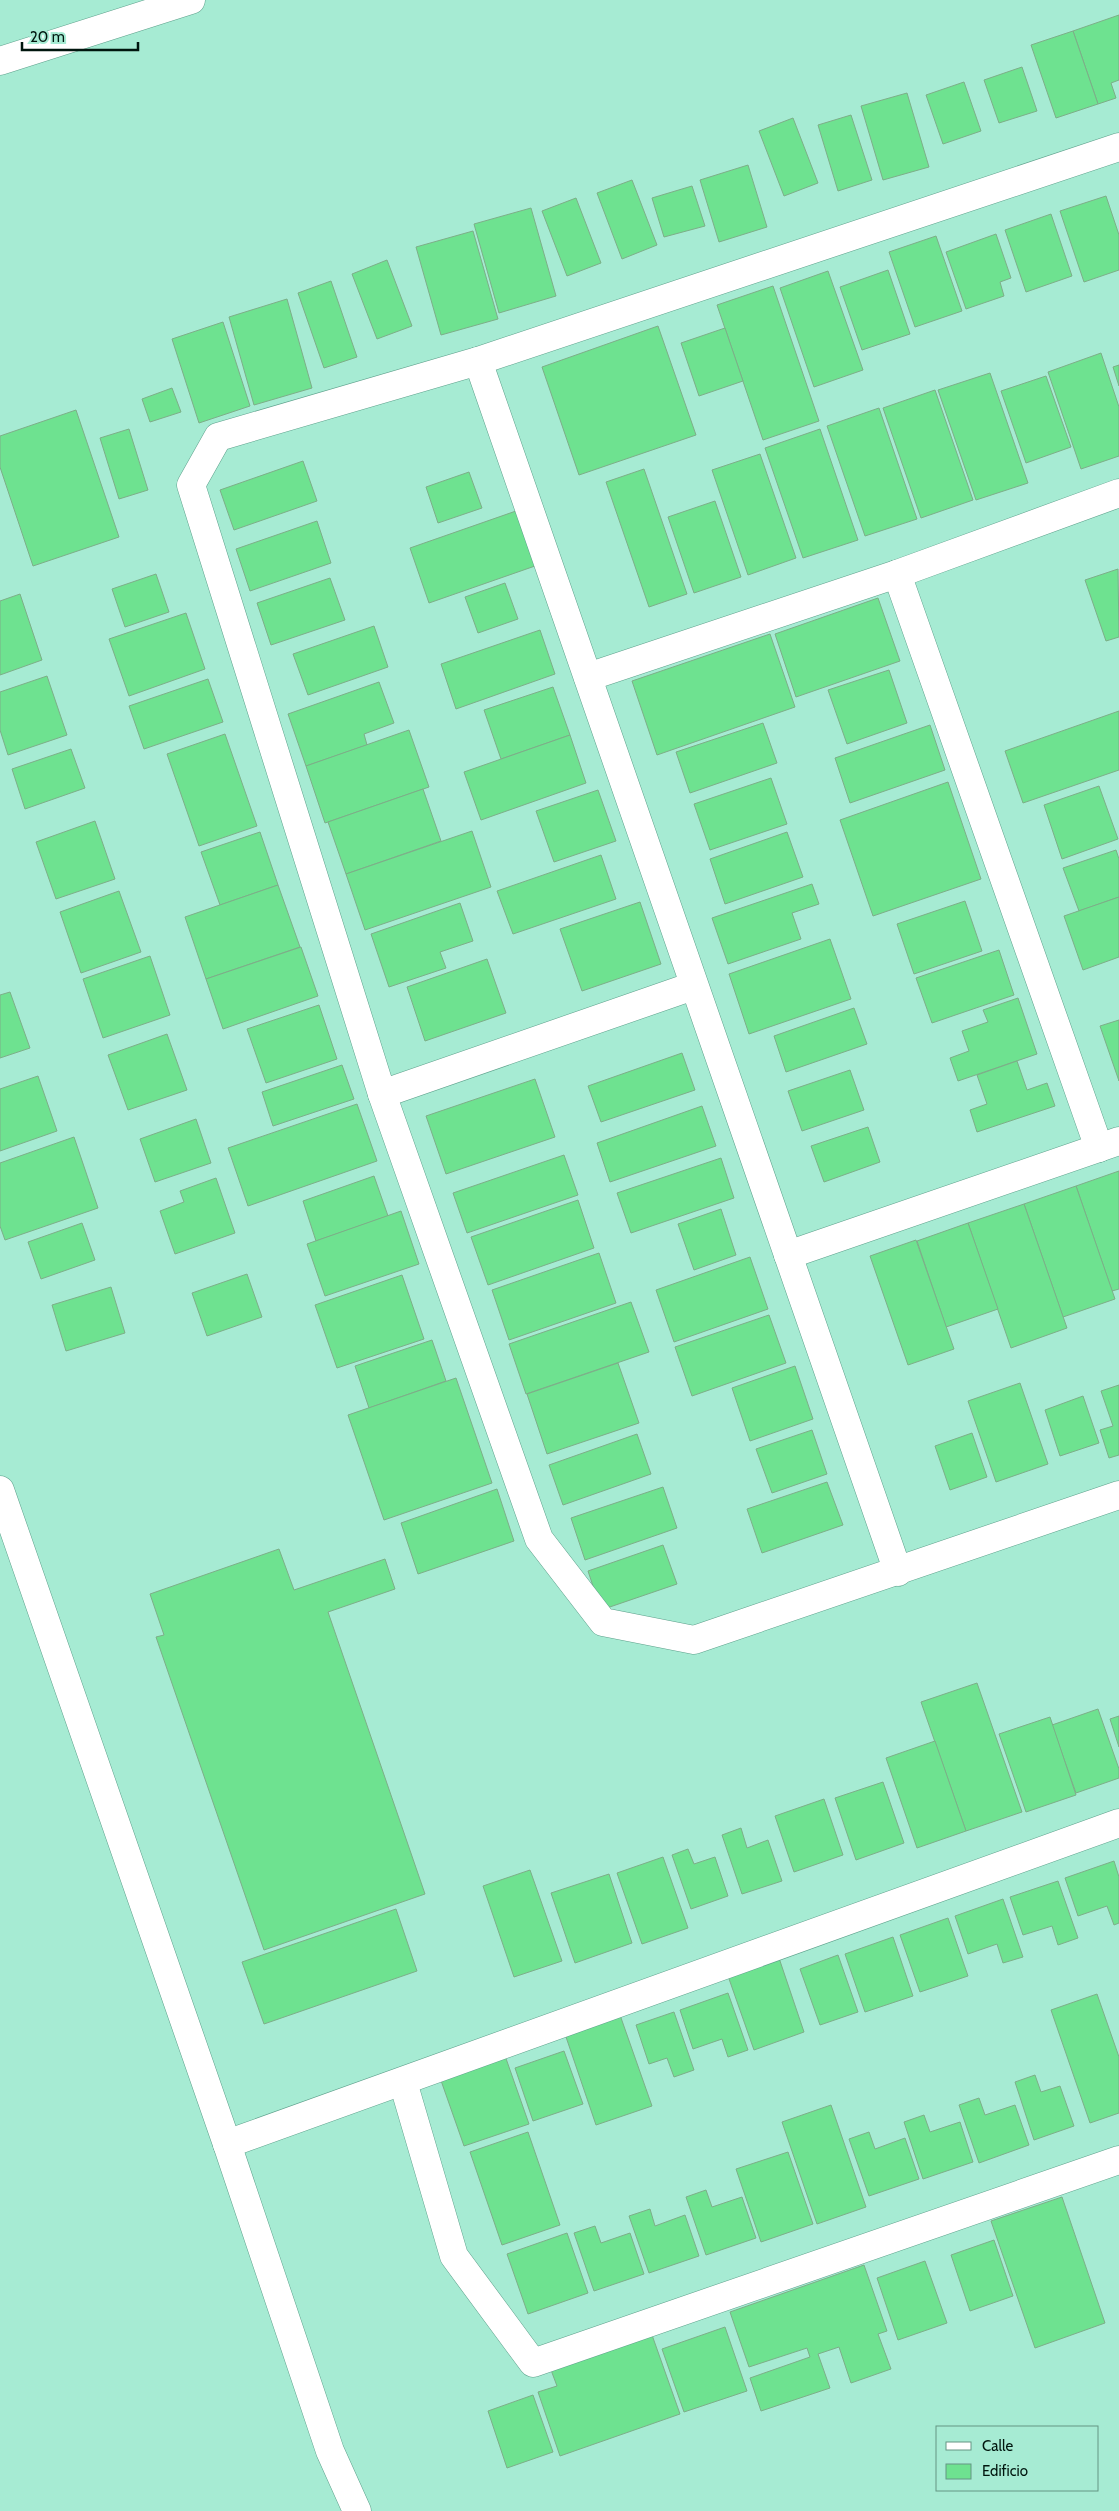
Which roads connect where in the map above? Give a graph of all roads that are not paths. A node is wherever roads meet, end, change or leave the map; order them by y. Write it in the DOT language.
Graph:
graph roads {
  1 [pos="191,0"];
  2 [pos="0,61"];
  3 [pos="1119,147"];
  4 [pos="478,360"];
  5 [pos="1119,493"];
  6 [pos="897,574"];
  7 [pos="588,677"];
  8 [pos="693,986"];
  9 [pos="382,1094"];
  10 [pos="1109,1145"];
  11 [pos="788,1255"];
  12 [pos="0,1490"];
  13 [pos="1119,1495"];
  14 [pos="898,1572"];
  15 [pos="1119,1823"];
  16 [pos="403,2082"];
  17 [pos="227,2144"];
  18 [pos="1119,2160"];
  19 [pos="357,2511"];
  1 -- 2 [label="street"];
  3 -- 4 [label="street"];
  4 -- 7 [label="street"];
  4 -- 9 [label="street"];
  5 -- 6 [label="street"];
  6 -- 7 [label="street"];
  6 -- 10 [label="street"];
  7 -- 8 [label="street"];
  8 -- 9 [label="street"];
  8 -- 11 [label="street"];
  9 -- 14 [label="street"];
  10 -- 11 [label="street"];
  11 -- 14 [label="street"];
  12 -- 17 [label="street"];
  13 -- 14 [label="street"];
  15 -- 16 [label="street"];
  16 -- 17 [label="street"];
  16 -- 18 [label="street"];
  17 -- 19 [label="street"];
}
